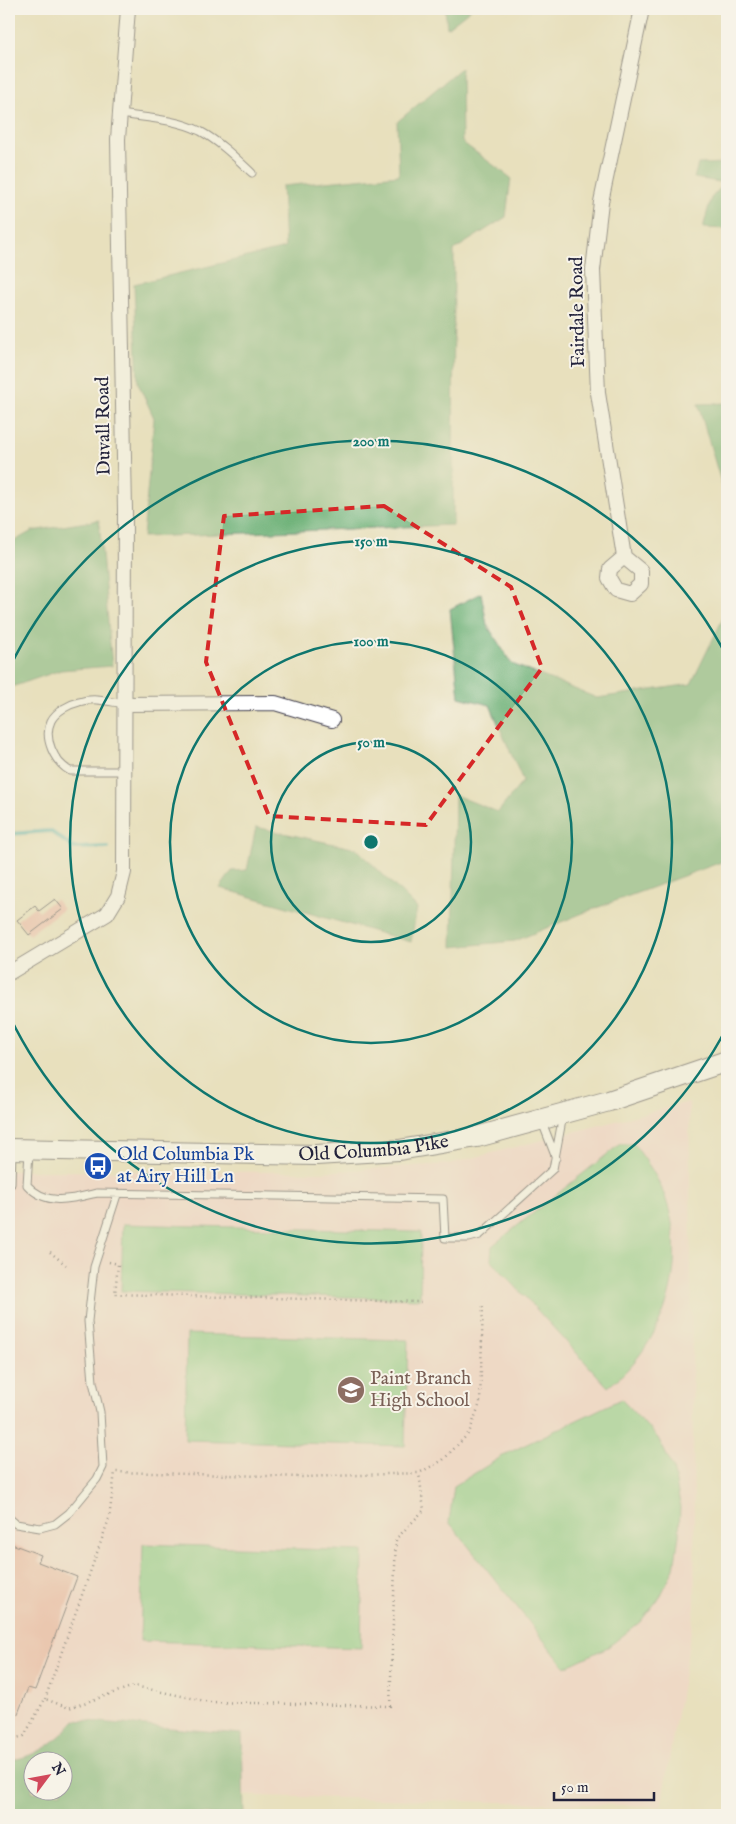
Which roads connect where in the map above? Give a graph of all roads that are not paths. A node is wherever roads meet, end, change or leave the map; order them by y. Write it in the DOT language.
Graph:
graph roads {
  1 [pos="128,9"];
  2 [pos="642,9"];
  3 [pos="120,114"];
  4 [pos="252,173"];
  5 [pos="624,557"];
  6 [pos="125,704"];
  7 [pos="332,720"];
  8 [pos="124,770"];
  9 [pos="9,973"];
  10 [pos="727,1062"];
  11 [pos="563,1114"];
  12 [pos="541,1120"];
  13 [pos="17,1149"];
  14 [pos="556,1158"];
  15 [pos="9,1185"];
  16 [pos="117,1195"];
  17 [pos="9,1518"];
  1 -- 3 [label="street, Duvall Road"];
  2 -- 5 [label="street, Fairdale Road"];
  3 -- 4 [label="lane"];
  3 -- 6 [label="street, Duvall Road"];
  6 -- 7 [label="street"];
  6 -- 8 [label="street, Duvall Road"];
  6 -- 8 [label="lane"];
  8 -- 9 [label="street, Duvall Road"];
  10 -- 11 [label="main road, Old Columbia Pike"];
  11 -- 12 [label="main road, Old Columbia Pike"];
  11 -- 14 [label="lane"];
  12 -- 13 [label="main road, Old Columbia Pike"];
  12 -- 14 [label="lane"];
  13 -- 15 [label="lane"];
  13 -- 16 [label="lane"];
  14 -- 16 [label="lane"];
  16 -- 17 [label="lane"];
}
